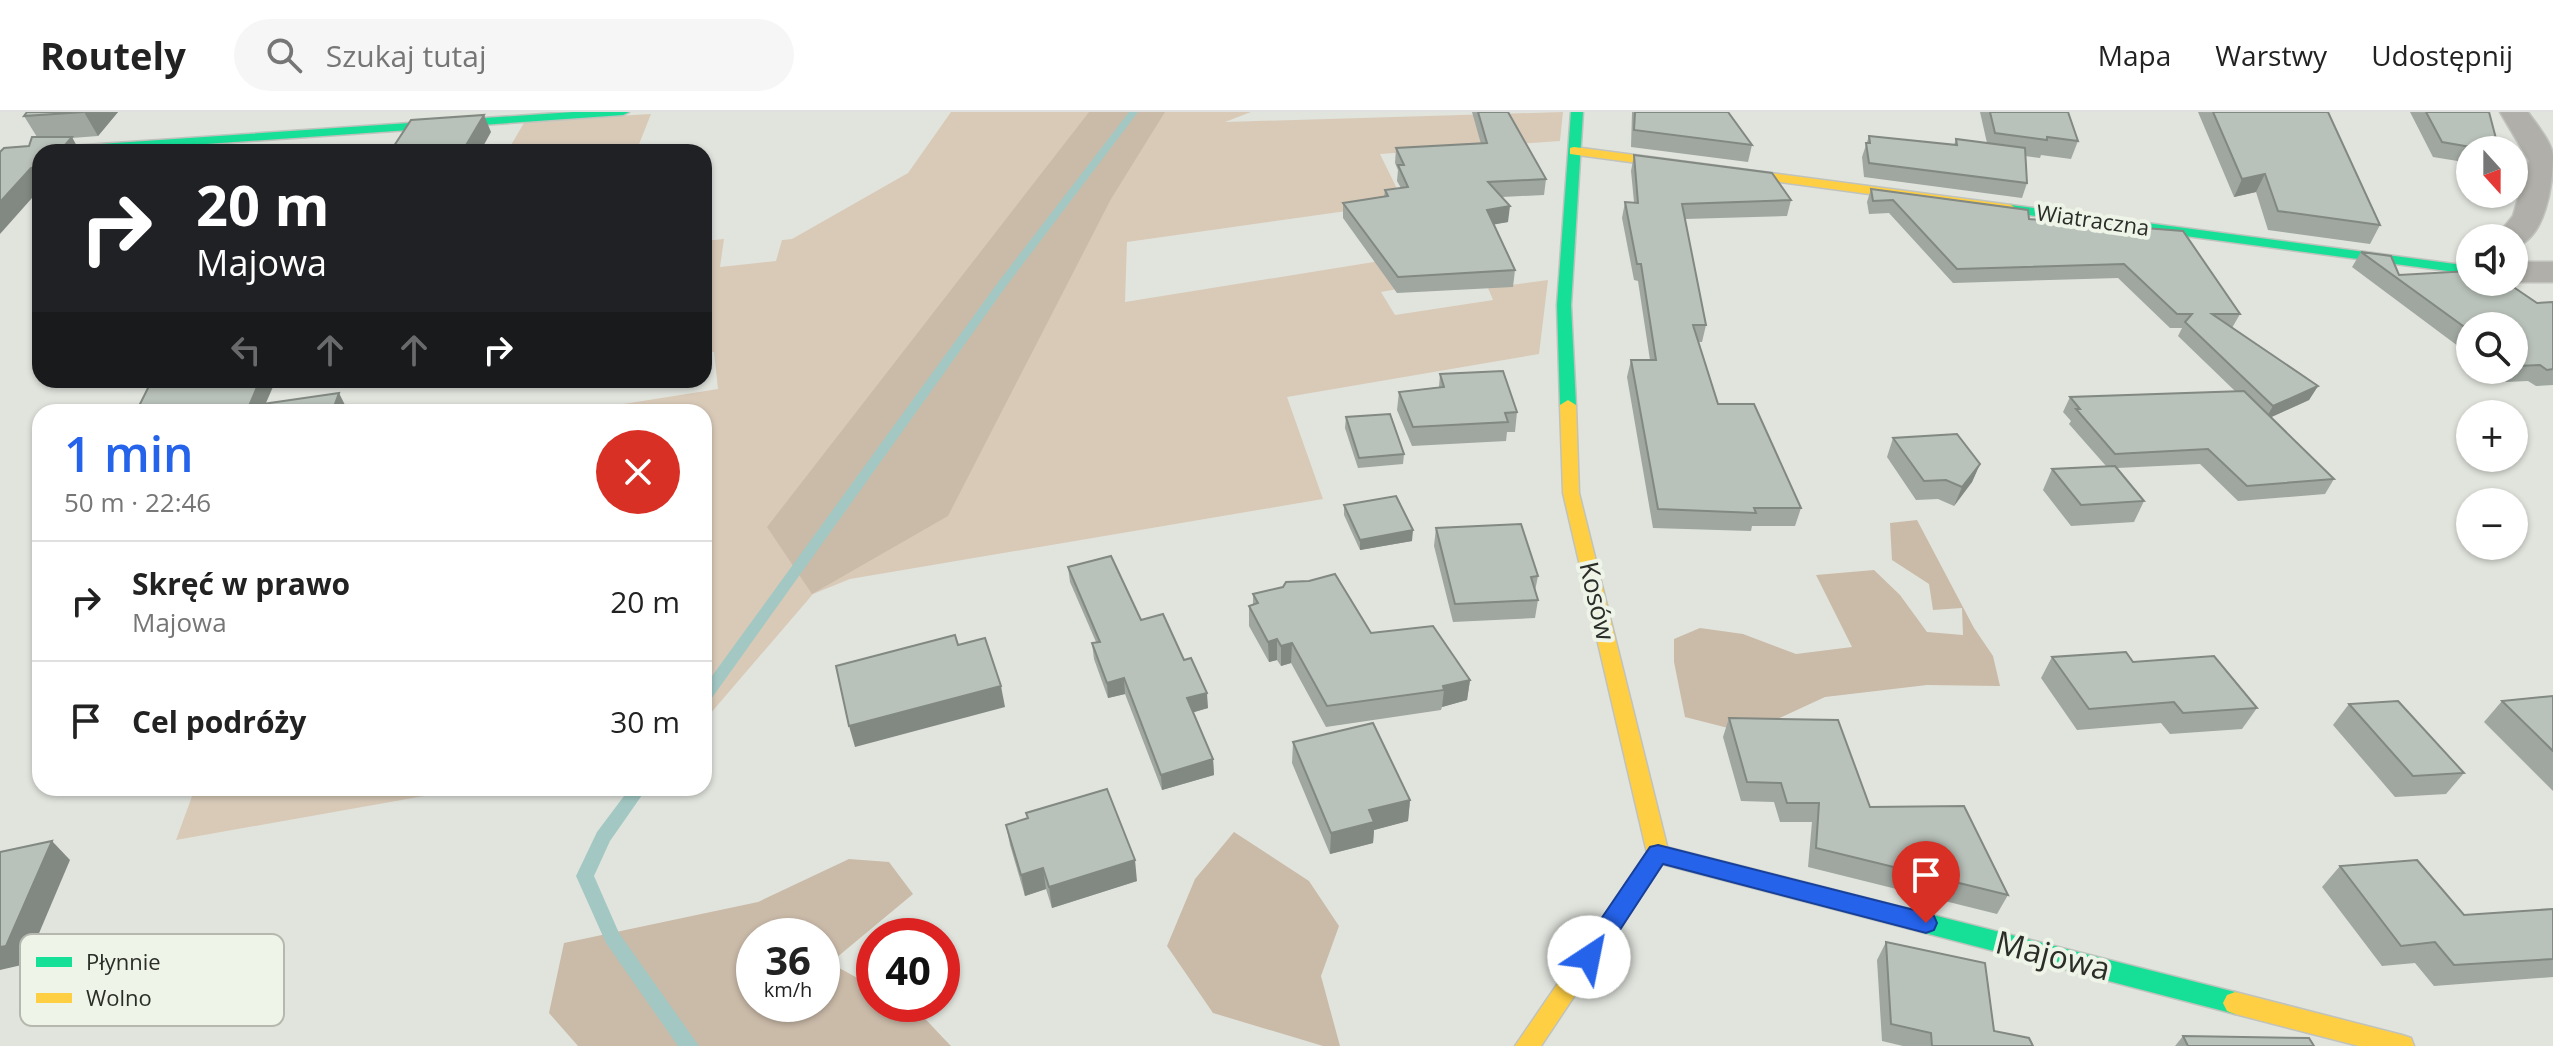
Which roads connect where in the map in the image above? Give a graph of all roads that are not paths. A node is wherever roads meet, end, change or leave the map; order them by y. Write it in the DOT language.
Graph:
graph roads {
  1 [pos="623,112"];
  2 [pos="1577,112"];
  3 [pos="2514,112"];
  4 [pos="162,144"];
  5 [pos="1574,151"];
  6 [pos="2523,224"];
  7 [pos="2456,268"];
  8 [pos="2528,272"];
  9 [pos="2553,272"];
  10 [pos="1658,854"];
  11 [pos="1527,1046"];
  12 [pos="2402,1046"];
  1 -- 4 [label="street"];
  2 -- 5 [label="street, Kosów"];
  3 -- 6 [label="street"];
  5 -- 7 [label="street, Wiatraczna"];
  5 -- 10 [label="street, Kosów"];
  8 -- 9 [label="street"];
  10 -- 11 [label="street"];
  10 -- 12 [label="street, Majowa"];
}
